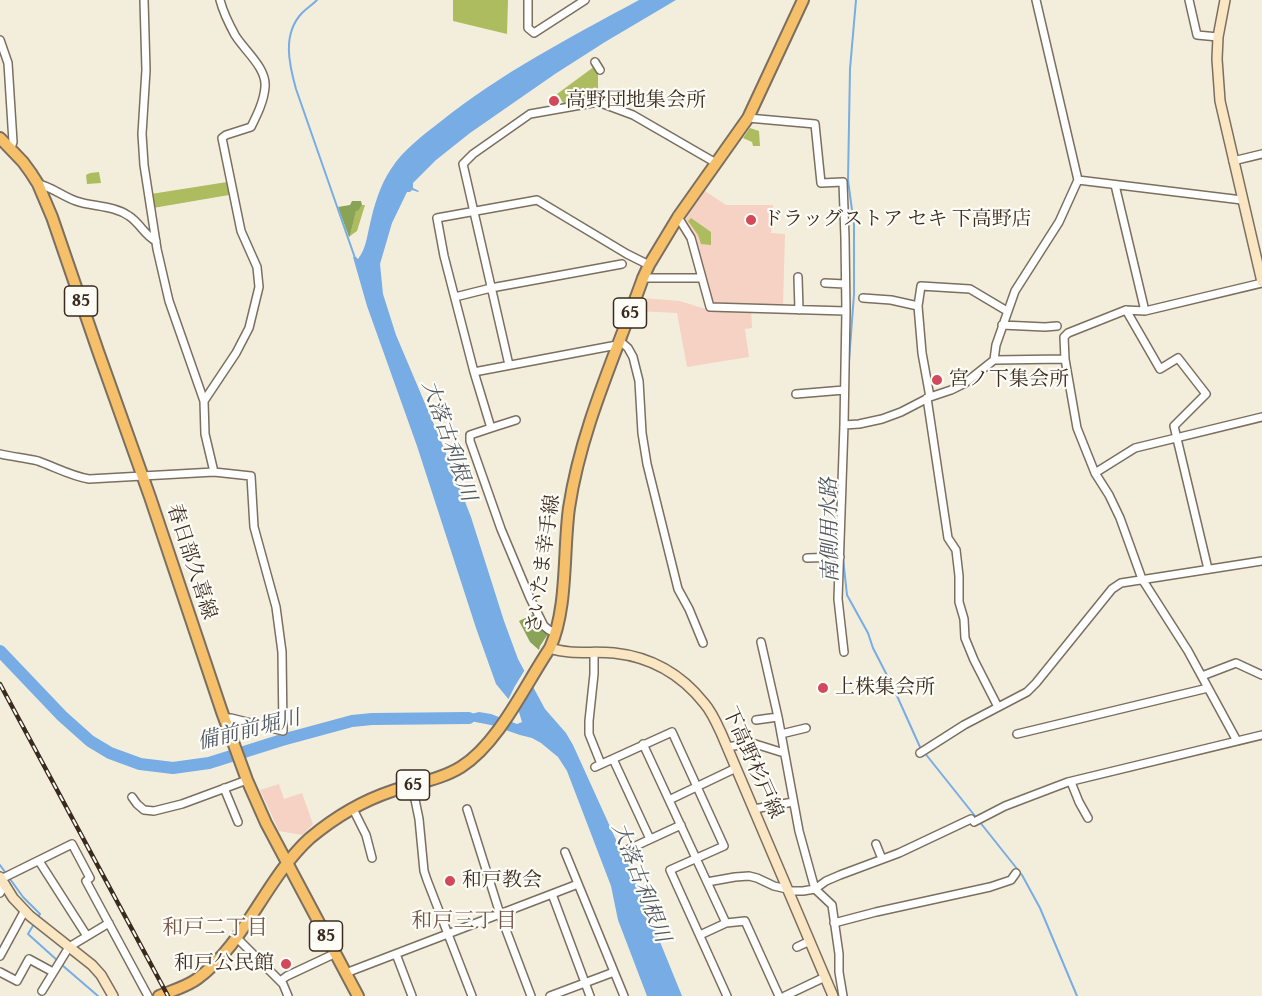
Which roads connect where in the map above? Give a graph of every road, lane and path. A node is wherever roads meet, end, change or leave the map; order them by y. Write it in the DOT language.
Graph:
graph roads {
  1 [pos="144,0"];
  2 [pos="220,0"];
  3 [pos="528,0"];
  4 [pos="585,0"];
  5 [pos="803,0"];
  6 [pos="1036,0"];
  7 [pos="1190,0"];
  8 [pos="1225,0"];
  9 [pos="1218,37"];
  10 [pos="0,40"];
  11 [pos="595,62"];
  12 [pos="600,70"];
  13 [pos="748,118"];
  14 [pos="0,138"];
  15 [pos="11,148"];
  16 [pos="1262,154"];
  17 [pos="1233,161"];
  18 [pos="716,163"];
  19 [pos="1078,180"];
  20 [pos="38,184"];
  21 [pos="1115,185"];
  22 [pos="1242,200"];
  23 [pos="474,211"];
  24 [pos="678,217"];
  25 [pos="156,241"];
  26 [pos="622,264"];
  27 [pos="649,265"];
  28 [pos="798,277"];
  29 [pos="643,278"];
  30 [pos="702,278"];
  31 [pos="1262,282"];
  32 [pos="825,283"];
  33 [pos="845,284"];
  34 [pos="491,288"];
  35 [pos="455,297"];
  36 [pos="863,298"];
  37 [pos="918,306"];
  38 [pos="799,310"];
  39 [pos="1126,310"];
  40 [pos="846,311"];
  41 [pos="1007,311"];
  42 [pos="1145,311"];
  43 [pos="1002,326"];
  44 [pos="1056,326"];
  45 [pos="618,343"];
  46 [pos="1065,359"];
  47 [pos="994,360"];
  48 [pos="509,366"];
  49 [pos="474,372"];
  50 [pos="844,390"];
  51 [pos="796,394"];
  52 [pos="928,397"];
  53 [pos="204,401"];
  54 [pos="1262,417"];
  55 [pos="516,420"];
  56 [pos="844,424"];
  57 [pos="490,428"];
  58 [pos="1177,438"];
  59 [pos="0,454"];
  60 [pos="214,472"];
  61 [pos="1095,473"];
  62 [pos="142,476"];
  63 [pos="840,557"];
  64 [pos="807,558"];
  65 [pos="1262,561"];
  66 [pos="1208,569"];
  67 [pos="1142,579"];
  68 [pos="556,633"];
  69 [pos="761,642"];
  70 [pos="703,643"];
  71 [pos="550,648"];
  72 [pos="844,652"];
  73 [pos="594,653"];
  74 [pos="1262,675"];
  75 [pos="1202,676"];
  76 [pos="1208,688"];
  77 [pos="998,707"];
  78 [pos="778,717"];
  79 [pos="224,718"];
  80 [pos="756,720"];
  81 [pos="806,728"];
  82 [pos="781,734"];
  83 [pos="1017,734"];
  84 [pos="1262,735"];
  85 [pos="1237,741"];
  86 [pos="644,744"];
  87 [pos="727,747"];
  88 [pos="784,753"];
  89 [pos="920,753"];
  90 [pos="613,759"];
  91 [pos="736,768"];
  92 [pos="246,780"];
  93 [pos="1071,782"];
  94 [pos="412,785"];
  95 [pos="697,787"];
  96 [pos="224,788"];
  97 [pos="132,797"];
  98 [pos="669,800"];
  99 [pos="793,802"];
  100 [pos="353,809"];
  101 [pos="467,809"];
  102 [pos="754,809"];
  103 [pos="1088,818"];
  104 [pos="238,822"];
  105 [pos="681,825"];
  106 [pos="650,839"];
  107 [pos="876,844"];
  108 [pos="629,849"];
  109 [pos="565,852"];
  110 [pos="372,858"];
  111 [pos="696,858"];
  112 [pos="882,859"];
  113 [pos="39,861"];
  114 [pos="288,863"];
  115 [pos="1016,873"];
  116 [pos="707,882"];
  117 [pos="2,884"];
  118 [pos="578,884"];
  119 [pos="815,889"];
  120 [pos="788,890"];
  121 [pos="552,894"];
  122 [pos="25,910"];
  123 [pos="500,914"];
  124 [pos="109,923"];
  125 [pos="726,923"];
  126 [pos="834,923"];
  127 [pos="448,934"];
  128 [pos="700,935"];
  129 [pos="87,936"];
  130 [pos="236,937"];
  131 [pos="810,941"];
  132 [pos="69,947"];
  133 [pos="797,947"];
  134 [pos="336,953"];
  135 [pos="396,954"];
  136 [pos="0,956"];
  137 [pos="0,972"];
  138 [pos="53,972"];
  139 [pos="614,972"];
  140 [pos="347,974"];
  141 [pos="825,977"];
  142 [pos="280,981"];
  143 [pos="585,983"];
  144 [pos="42,991"];
  145 [pos="113,996"];
  146 [pos="148,996"];
  147 [pos="159,996"];
  148 [pos="288,996"];
  149 [pos="358,996"];
  150 [pos="412,996"];
  151 [pos="472,996"];
  152 [pos="531,996"];
  153 [pos="550,996"];
  154 [pos="590,996"];
  155 [pos="624,996"];
  156 [pos="727,996"];
  157 [pos="778,996"];
  158 [pos="785,996"];
  159 [pos="833,996"];
  160 [pos="843,996"];
  1 -- 25 [label="street"];
  2 -- 53 [label="street"];
  3 -- 4 [label="street"];
  5 -- 13 [label="main road, さいたま幸手線 / 65"];
  6 -- 19 [label="street"];
  7 -- 9 [label="street"];
  8 -- 9 [label="main road"];
  9 -- 17 [label="main road"];
  10 -- 15 [label="street"];
  11 -- 12 [label="street"];
  13 -- 18 [label="main road, さいたま幸手線 / 65"];
  13 -- 33 [label="street"];
  14 -- 15 [label="main road, 春日部久喜線 / 85"];
  15 -- 20 [label="main road, 春日部久喜線 / 85"];
  16 -- 17 [label="street"];
  17 -- 22 [label="main road"];
  18 -- 23 [label="street"];
  18 -- 24 [label="main road, さいたま幸手線 / 65"];
  19 -- 21 [label="street"];
  19 -- 41 [label="street"];
  20 -- 25 [label="street"];
  20 -- 62 [label="main road, 春日部久喜線 / 85"];
  21 -- 22 [label="street"];
  21 -- 42 [label="street"];
  22 -- 31 [label="main road"];
  23 -- 27 [label="street"];
  23 -- 34 [label="street"];
  23 -- 35 [label="street"];
  24 -- 27 [label="main road, さいたま幸手線 / 65"];
  24 -- 30 [label="street"];
  25 -- 53 [label="street"];
  26 -- 34 [label="street"];
  27 -- 29 [label="main road, さいたま幸手線 / 65"];
  28 -- 38 [label="street"];
  29 -- 30 [label="street"];
  29 -- 45 [label="main road, さいたま幸手線 / 65"];
  30 -- 38 [label="street"];
  31 -- 42 [label="street"];
  32 -- 33 [label="street"];
  33 -- 40 [label="street"];
  34 -- 35 [label="street"];
  34 -- 48 [label="street"];
  35 -- 49 [label="street"];
  36 -- 37 [label="street"];
  37 -- 41 [label="street"];
  37 -- 52 [label="street"];
  38 -- 40 [label="street"];
  39 -- 42 [label="street"];
  39 -- 46 [label="street"];
  39 -- 58 [label="street"];
  40 -- 50 [label="street"];
  41 -- 43 [label="street"];
  43 -- 44 [label="street"];
  43 -- 47 [label="street"];
  45 -- 48 [label="street"];
  45 -- 68 [label="main road, さいたま幸手線 / 65"];
  45 -- 70 [label="street"];
  46 -- 47 [label="street"];
  46 -- 61 [label="street"];
  47 -- 52 [label="street"];
  48 -- 49 [label="street"];
  49 -- 57 [label="street"];
  50 -- 51 [label="street"];
  50 -- 56 [label="street"];
  52 -- 56 [label="street"];
  52 -- 77 [label="street"];
  53 -- 60 [label="street"];
  54 -- 58 [label="street"];
  55 -- 57 [label="street"];
  56 -- 63 [label="street"];
  57 -- 68 [label="street"];
  58 -- 61 [label="street"];
  58 -- 66 [label="street"];
  59 -- 62 [label="street"];
  60 -- 62 [label="street"];
  60 -- 79 [label="street"];
  61 -- 67 [label="street"];
  62 -- 79 [label="main road, 春日部久喜線 / 85"];
  63 -- 64 [label="street"];
  63 -- 72 [label="street"];
  65 -- 66 [label="street"];
  66 -- 67 [label="street"];
  67 -- 75 [label="street"];
  67 -- 77 [label="street"];
  68 -- 71 [label="main road, さいたま幸手線 / 65"];
  69 -- 78 [label="street"];
  71 -- 73 [label="main road, 下高野杉戸線"];
  71 -- 94 [label="main road, さいたま幸手線 / 65"];
  73 -- 87 [label="main road, 下高野杉戸線"];
  73 -- 90 [label="street"];
  74 -- 75 [label="street"];
  75 -- 76 [label="street"];
  76 -- 83 [label="street"];
  76 -- 85 [label="street"];
  77 -- 89 [label="street"];
  78 -- 80 [label="street"];
  78 -- 82 [label="street"];
  79 -- 92 [label="main road, 春日部久喜線 / 85"];
  81 -- 82 [label="street"];
  82 -- 88 [label="street"];
  84 -- 85 [label="street"];
  85 -- 93 [label="street"];
  86 -- 90 [label="street"];
  86 -- 95 [label="street"];
  86 -- 98 [label="street"];
  87 -- 88 [label="street"];
  87 -- 91 [label="main road, 下高野杉戸線"];
  88 -- 99 [label="street"];
  90 -- 106 [label="street"];
  91 -- 95 [label="street"];
  91 -- 102 [label="main road, 下高野杉戸線"];
  92 -- 96 [label="street"];
  92 -- 114 [label="main road, 春日部久喜線 / 85"];
  93 -- 103 [label="street"];
  93 -- 112 [label="street"];
  94 -- 100 [label="main road, さいたま幸手線 / 65"];
  94 -- 127 [label="street"];
  95 -- 98 [label="street"];
  95 -- 111 [label="street"];
  96 -- 97 [label="street"];
  96 -- 104 [label="street"];
  98 -- 105 [label="street"];
  99 -- 102 [label="street"];
  99 -- 119 [label="street"];
  100 -- 110 [label="street"];
  100 -- 114 [label="main road, さいたま幸手線 / 65"];
  101 -- 123 [label="street"];
  102 -- 120 [label="main road, 下高野杉戸線"];
  105 -- 106 [label="street"];
  105 -- 111 [label="street"];
  106 -- 108 [label="street"];
  107 -- 112 [label="street"];
  109 -- 118 [label="street"];
  111 -- 116 [label="street"];
  111 -- 128 [label="street"];
  112 -- 119 [label="street"];
  113 -- 117 [label="street"];
  113 -- 124 [label="street"];
  113 -- 129 [label="street"];
  114 -- 130 [label="main road, さいたま幸手線 / 65"];
  114 -- 134 [label="main road, 春日部久喜線 / 85"];
  115 -- 126 [label="street"];
  116 -- 120 [label="street"];
  116 -- 125 [label="street"];
  117 -- 122 [label="main road"];
  118 -- 121 [label="street"];
  118 -- 139 [label="street"];
  119 -- 120 [label="street"];
  119 -- 126 [label="street"];
  120 -- 131 [label="main road, 下高野杉戸線"];
  121 -- 123 [label="street"];
  121 -- 143 [label="street"];
  122 -- 132 [label="main road"];
  122 -- 136 [label="street"];
  123 -- 127 [label="street"];
  123 -- 152 [label="street"];
  124 -- 129 [label="street"];
  124 -- 146 [label="street"];
  125 -- 128 [label="street"];
  125 -- 157 [label="street"];
  126 -- 160 [label="street"];
  127 -- 135 [label="street"];
  127 -- 151 [label="street"];
  128 -- 156 [label="street"];
  129 -- 132 [label="street"];
  130 -- 142 [label="street"];
  130 -- 147 [label="main road, さいたま幸手線 / 65"];
  131 -- 133 [label="street"];
  131 -- 141 [label="main road, 下高野杉戸線"];
  132 -- 138 [label="street"];
  132 -- 145 [label="main road"];
  134 -- 140 [label="main road, 春日部久喜線 / 85"];
  134 -- 142 [label="street"];
  135 -- 140 [label="street"];
  135 -- 150 [label="street"];
  137 -- 138 [label="street"];
  138 -- 144 [label="street"];
  139 -- 143 [label="street"];
  139 -- 155 [label="street"];
  140 -- 149 [label="main road, 春日部久喜線 / 85"];
  141 -- 158 [label="street"];
  141 -- 159 [label="main road, 下高野杉戸線"];
  142 -- 148 [label="street"];
  143 -- 153 [label="street"];
  143 -- 154 [label="street"];
}
